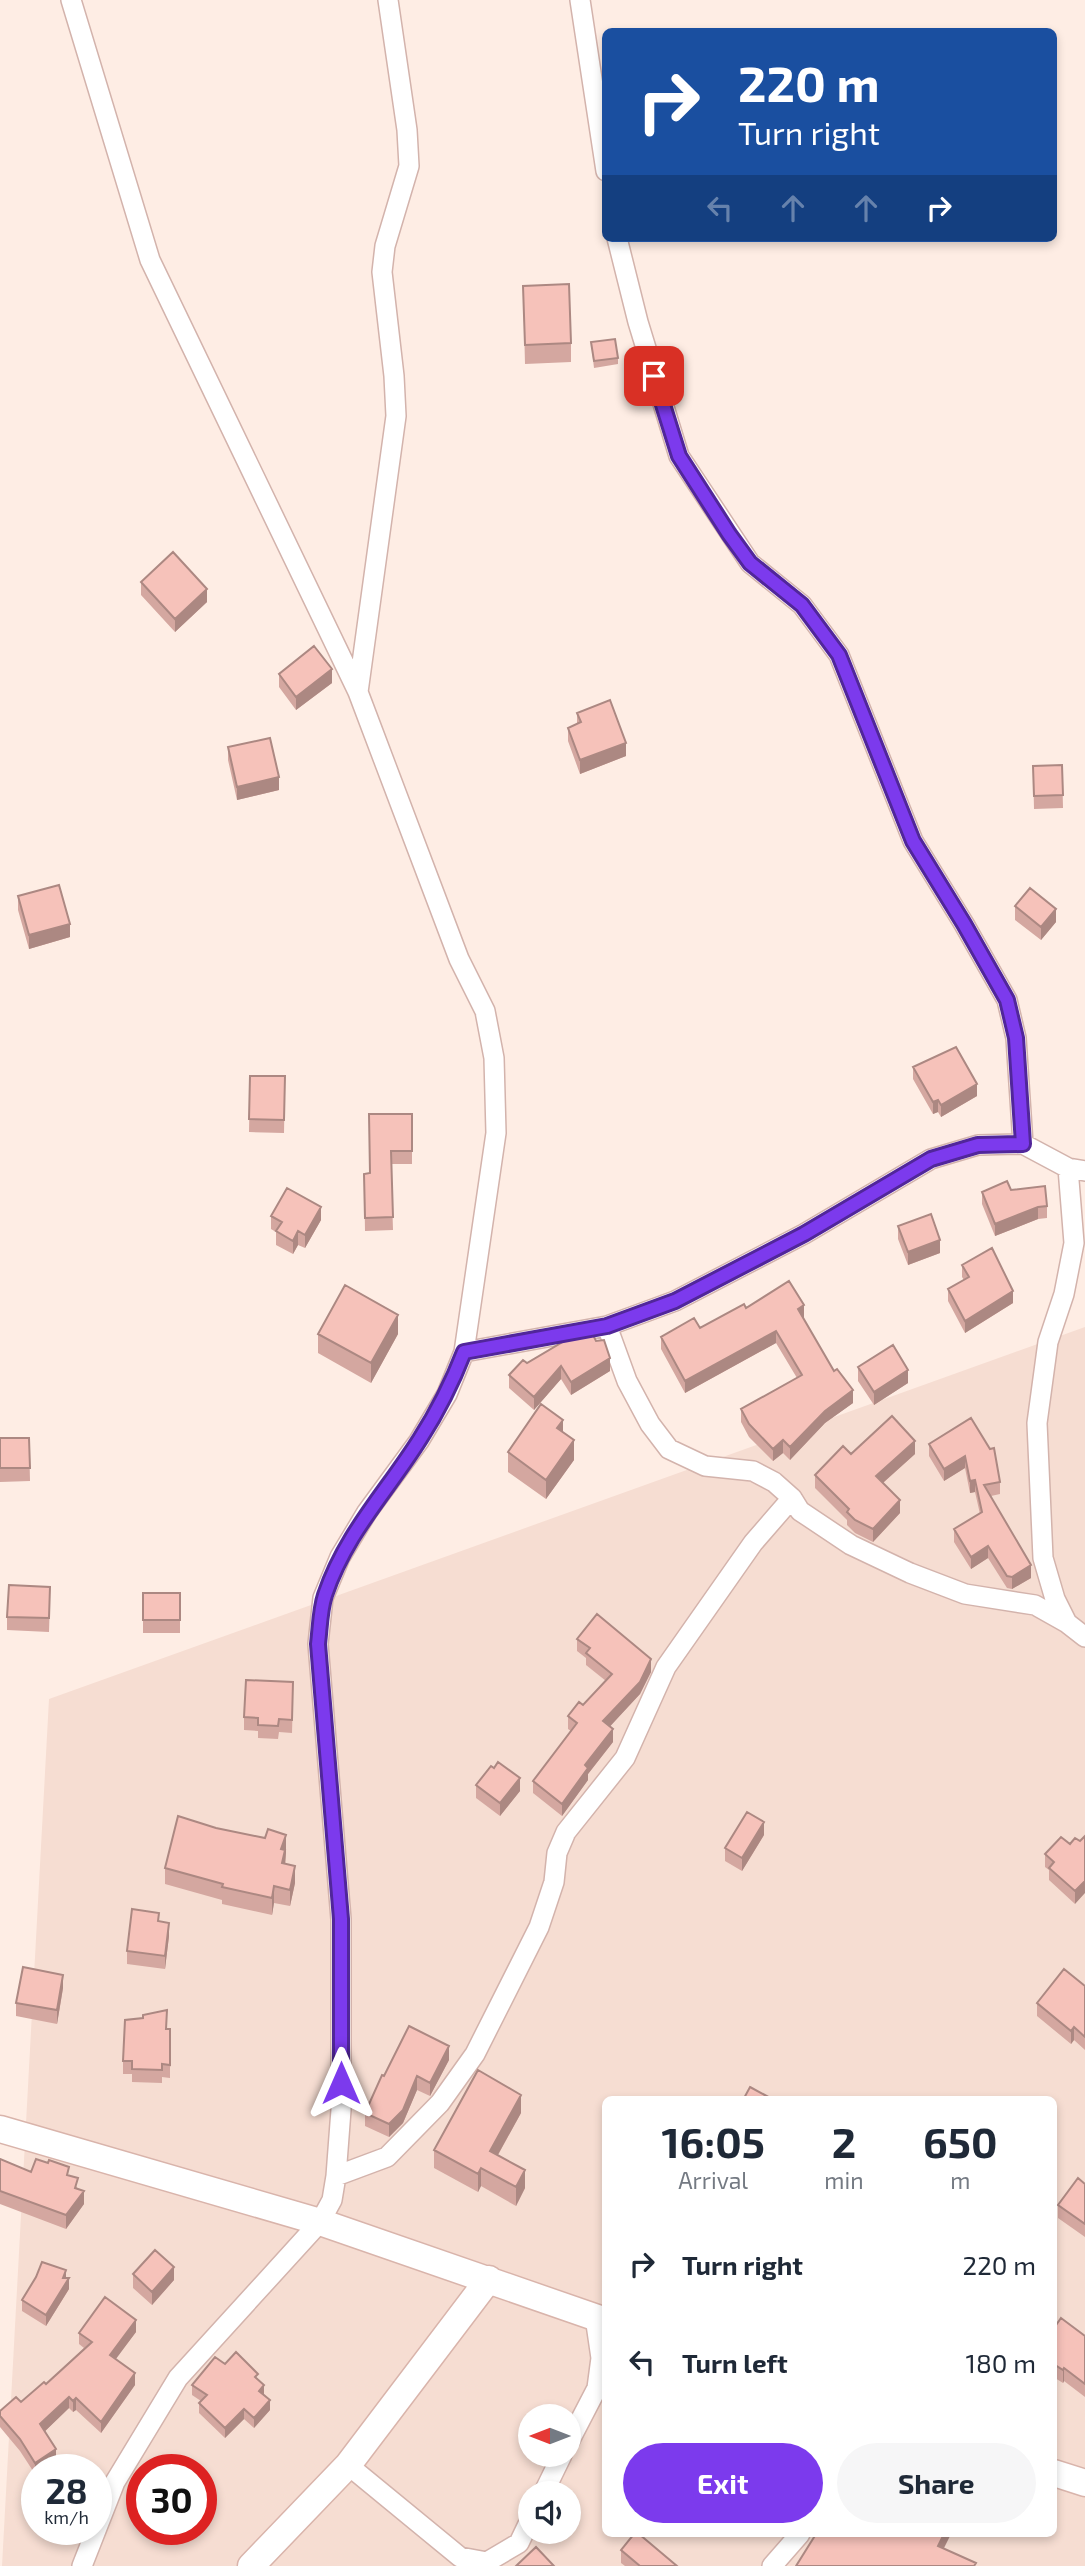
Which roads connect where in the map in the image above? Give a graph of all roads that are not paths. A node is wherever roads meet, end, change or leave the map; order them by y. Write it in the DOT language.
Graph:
graph roads {
  1 [pos="71,0"];
  2 [pos="388,0"];
  3 [pos="580,0"];
  4 [pos="602,145"];
  5 [pos="618,242"];
  6 [pos="358,692"];
  7 [pos="1023,1144"];
  8 [pos="1077,1169"];
  9 [pos="607,1326"];
  10 [pos="464,1352"];
  11 [pos="792,1498"];
  12 [pos="1067,1623"];
  13 [pos="1085,1637"];
  14 [pos="0,2129"];
  15 [pos="336,2176"];
  16 [pos="320,2221"];
  17 [pos="489,2279"];
  18 [pos="600,2319"];
  19 [pos="581,2419"];
  20 [pos="348,2465"];
  21 [pos="1057,2474"];
  22 [pos="1085,2483"];
  23 [pos="797,2537"];
  24 [pos="518,2544"];
  25 [pos="82,2566"];
  26 [pos="251,2566"];
  27 [pos="772,2566"];
  1 -- 6 [label="street"];
  2 -- 6 [label="street"];
  3 -- 4 [label="street"];
  5 -- 7 [label="street"];
  6 -- 10 [label="street"];
  7 -- 8 [label="street"];
  7 -- 9 [label="street"];
  8 -- 12 [label="street"];
  9 -- 10 [label="street"];
  9 -- 11 [label="street"];
  10 -- 15 [label="street"];
  11 -- 12 [label="street"];
  11 -- 15 [label="street"];
  12 -- 13 [label="street"];
  14 -- 16 [label="street"];
  15 -- 16 [label="street"];
  16 -- 17 [label="street"];
  16 -- 25 [label="street"];
  17 -- 18 [label="street"];
  17 -- 20 [label="street"];
  18 -- 19 [label="street"];
  20 -- 24 [label="street"];
  20 -- 26 [label="street"];
  21 -- 22 [label="street"];
  23 -- 27 [label="street"];
}
